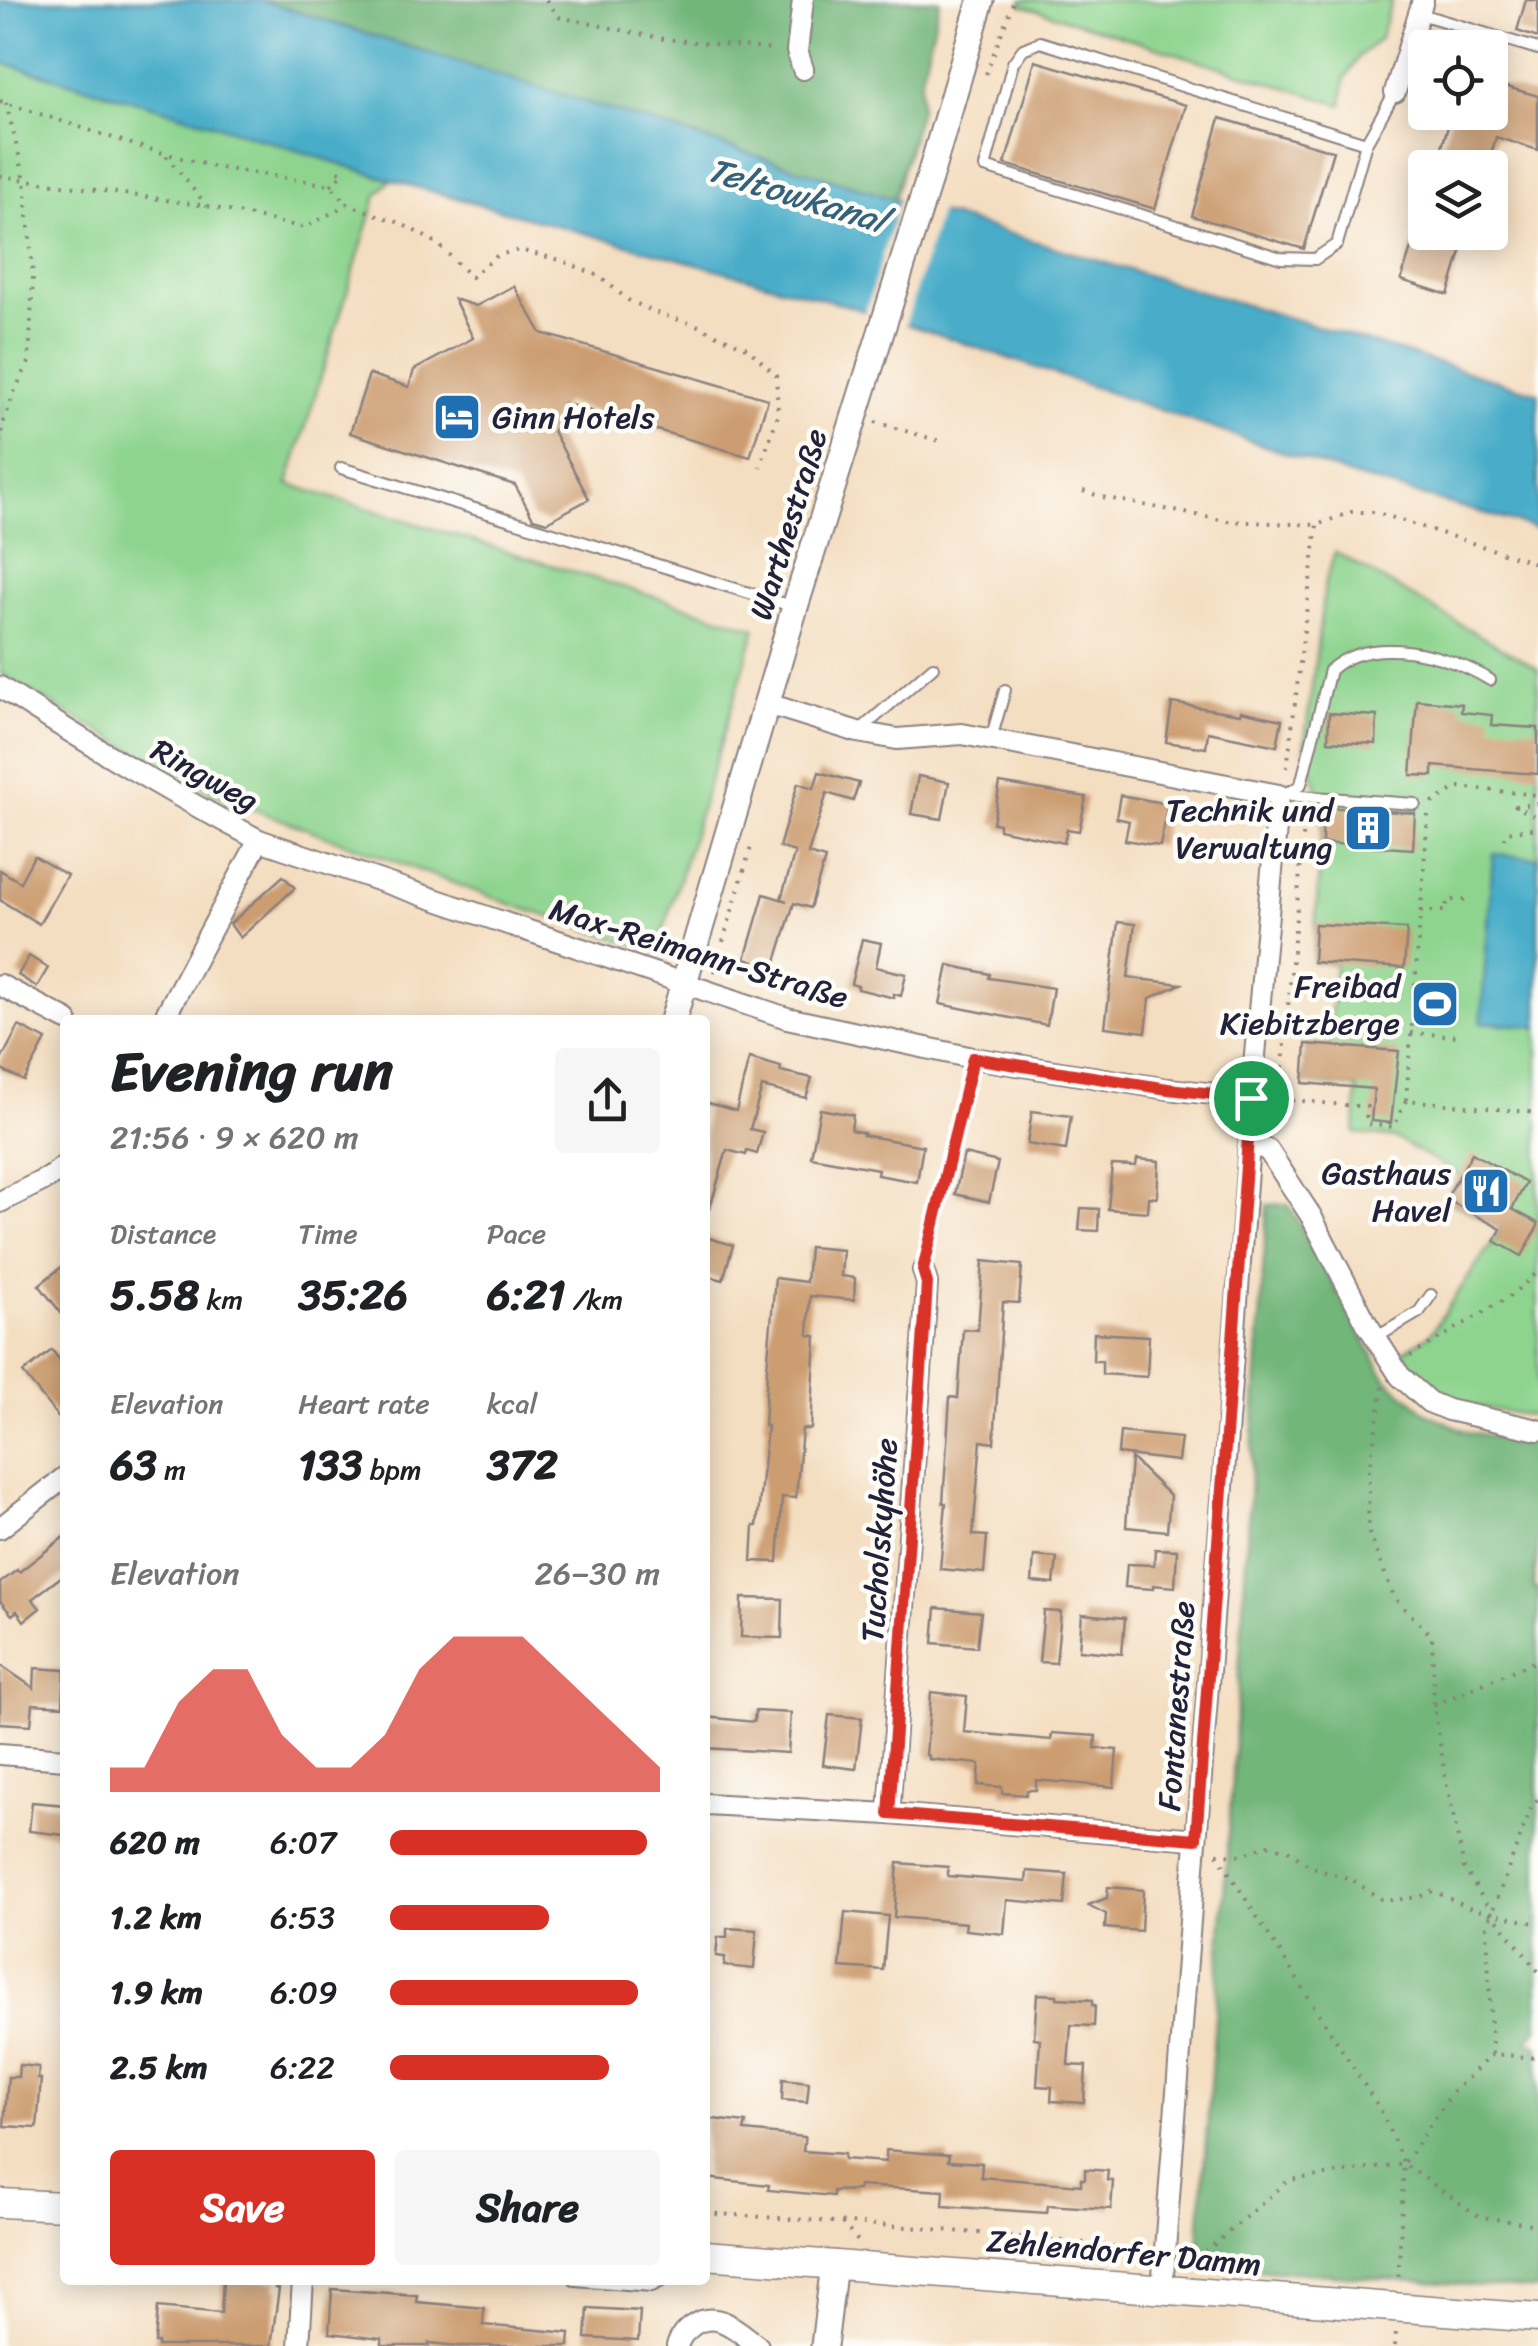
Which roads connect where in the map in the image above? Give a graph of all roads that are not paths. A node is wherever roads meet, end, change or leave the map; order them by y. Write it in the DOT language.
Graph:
graph roads {
  1 [pos="803,0"];
  2 [pos="981,0"];
  3 [pos="1421,7"];
  4 [pos="1538,49"];
  5 [pos="804,69"];
  6 [pos="1395,92"];
  7 [pos="1366,142"];
  8 [pos="341,468"];
  9 [pos="796,607"];
  10 [pos="933,667"];
  11 [pos="1490,680"];
  12 [pos="0,687"];
  13 [pos="1005,690"];
  14 [pos="768,704"];
  15 [pos="858,732"];
  16 [pos="991,739"];
  17 [pos="1279,794"];
  18 [pos="1415,804"];
  19 [pos="259,840"];
  20 [pos="684,984"];
  21 [pos="0,985"];
  22 [pos="167,1015"];
  23 [pos="675,1015"];
  24 [pos="60,1016"];
  25 [pos="1251,1098"];
  26 [pos="1249,1144"];
  27 [pos="60,1169"];
  28 [pos="0,1202"];
  29 [pos="923,1270"];
  30 [pos="1431,1295"];
  31 [pos="1376,1338"];
  32 [pos="1538,1430"];
  33 [pos="60,1481"];
  34 [pos="0,1528"];
  35 [pos="0,1754"];
  36 [pos="60,1759"];
  37 [pos="710,1804"];
  38 [pos="889,1814"];
  39 [pos="1196,1839"];
  40 [pos="60,2190"];
  41 [pos="8,2203"];
  42 [pos="60,2206"];
  43 [pos="710,2256"];
  44 [pos="834,2264"];
  45 [pos="1169,2278"];
  46 [pos="303,2285"];
  47 [pos="1538,2318"];
  48 [pos="299,2346"];
  49 [pos="677,2346"];
  50 [pos="758,2346"];
  51 [pos="824,2346"];
  1 -- 5 [label="street"];
  2 -- 9 [label="street, Warthestraße, bridge"];
  3 -- 4 [label="lane"];
  3 -- 6 [label="street"];
  6 -- 7 [label="lane"];
  7 -- 7 [label="lane"];
  8 -- 9 [label="lane"];
  9 -- 14 [label="street, Warthestraße"];
  10 -- 15 [label="lane"];
  11 -- 17 [label="lane"];
  12 -- 19 [label="street, Ringweg"];
  13 -- 16 [label="lane"];
  14 -- 15 [label="street"];
  14 -- 20 [label="street, Warthestraße"];
  15 -- 16 [label="street"];
  16 -- 17 [label="street"];
  17 -- 18 [label="lane"];
  17 -- 25 [label="street, Fontanestraße"];
  19 -- 20 [label="street, Max-Reimann-Straße"];
  19 -- 22 [label="street, Ringweg"];
  20 -- 23 [label="street, Warthestraße"];
  20 -- 25 [label="street, Max-Reimann-Straße"];
  21 -- 24 [label="street"];
  25 -- 26 [label="street, Fontanestraße"];
  26 -- 31 [label="street"];
  26 -- 39 [label="street, Fontanestraße"];
  27 -- 28 [label="street"];
  29 -- 38 [label="street, Tucholskyhöhe"];
  30 -- 31 [label="lane"];
  31 -- 32 [label="street"];
  33 -- 34 [label="street"];
  35 -- 36 [label="street"];
  37 -- 38 [label="street"];
  38 -- 39 [label="street"];
  39 -- 45 [label="street, Fontanestraße"];
  40 -- 41 [label="main road"];
  41 -- 42 [label="main road"];
  43 -- 44 [label="main road, Zehlendorfer Damm"];
  44 -- 45 [label="main road, Zehlendorfer Damm"];
  44 -- 51 [label="street"];
  45 -- 47 [label="main road, Zehlendorfer Damm"];
  46 -- 48 [label="street"];
  49 -- 50 [label="street"];
}
